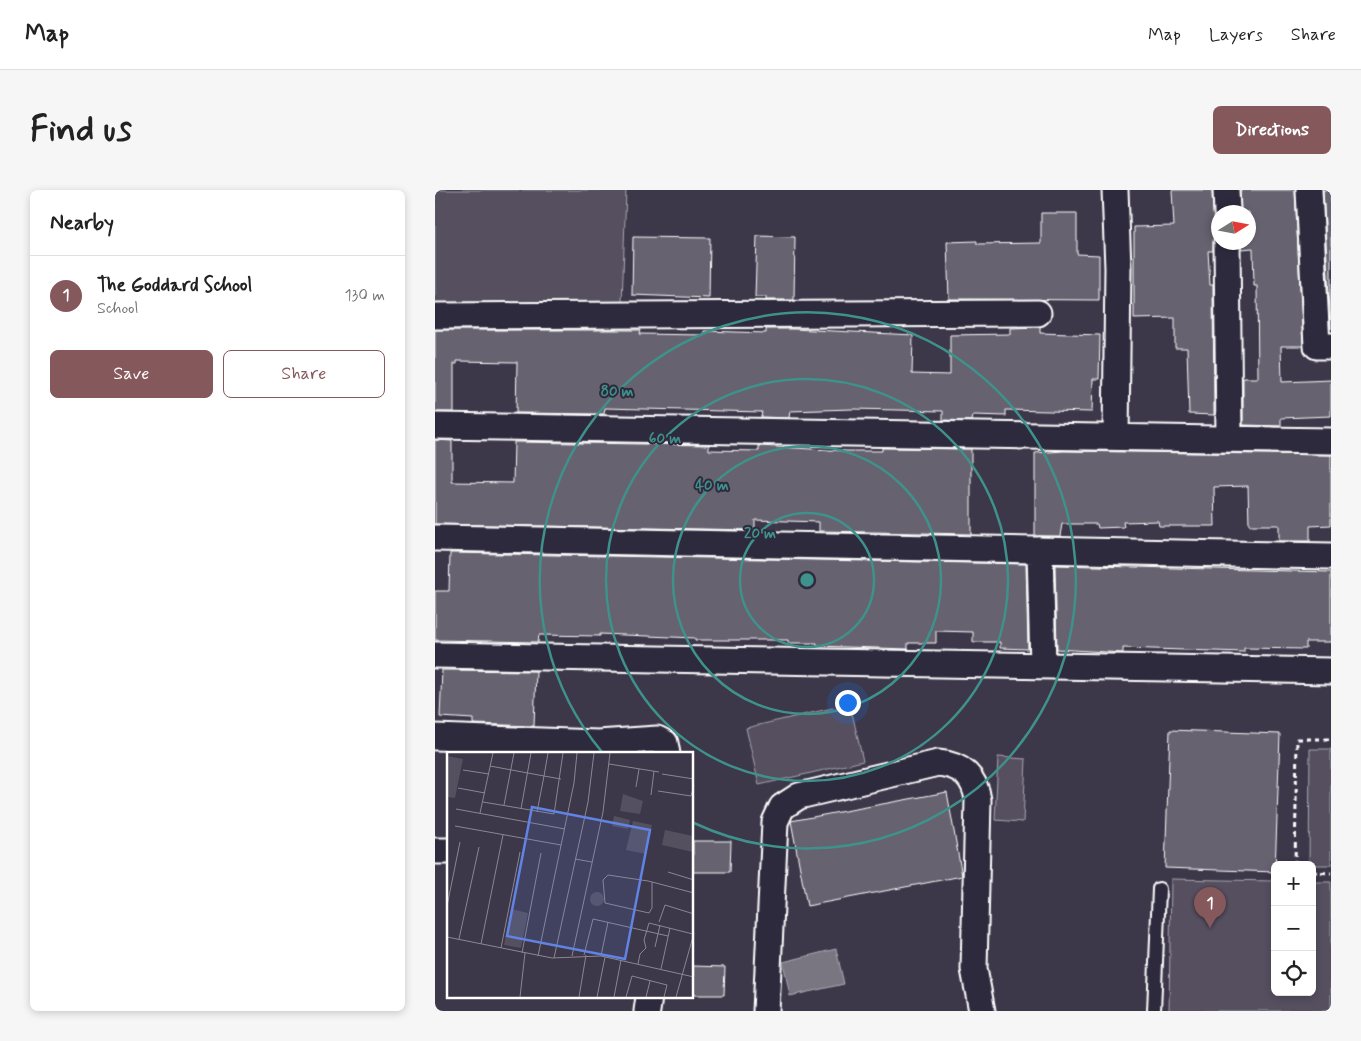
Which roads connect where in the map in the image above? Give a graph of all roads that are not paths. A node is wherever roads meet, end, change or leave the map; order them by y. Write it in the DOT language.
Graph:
graph roads {
  1 [pos="1115,190"];
  2 [pos="1226,190"];
  3 [pos="1309,190"];
  4 [pos="1227,205"];
  5 [pos="1320,234"];
  6 [pos="1227,250"];
  7 [pos="1038,313"];
  8 [pos="435,316"];
  9 [pos="1331,346"];
  10 [pos="435,426"];
  11 [pos="1115,437"];
  12 [pos="1229,439"];
  13 [pos="1331,441"];
  14 [pos="435,538"];
  15 [pos="1041,550"];
  16 [pos="1331,556"];
  17 [pos="435,655"];
  18 [pos="1043,666"];
  19 [pos="1331,671"];
  20 [pos="435,736"];
  21 [pos="667,752"];
  22 [pos="1159,889"];
  23 [pos="649,998"];
  24 [pos="647,1011"];
  25 [pos="766,1011"];
  26 [pos="982,1011"];
  27 [pos="1154,1011"];
  1 -- 11 [label="street"];
  2 -- 4 [label="street"];
  3 -- 5 [label="street"];
  5 -- 9 [label="street"];
  6 -- 12 [label="street"];
  7 -- 8 [label="street"];
  10 -- 11 [label="street"];
  11 -- 12 [label="street"];
  12 -- 13 [label="street"];
  14 -- 15 [label="street"];
  15 -- 16 [label="street"];
  15 -- 18 [label="street"];
  17 -- 18 [label="street"];
  18 -- 19 [label="street"];
  20 -- 21 [label="street"];
  22 -- 27 [label="lane"];
  23 -- 24 [label="street"];
  25 -- 26 [label="street"];
}
